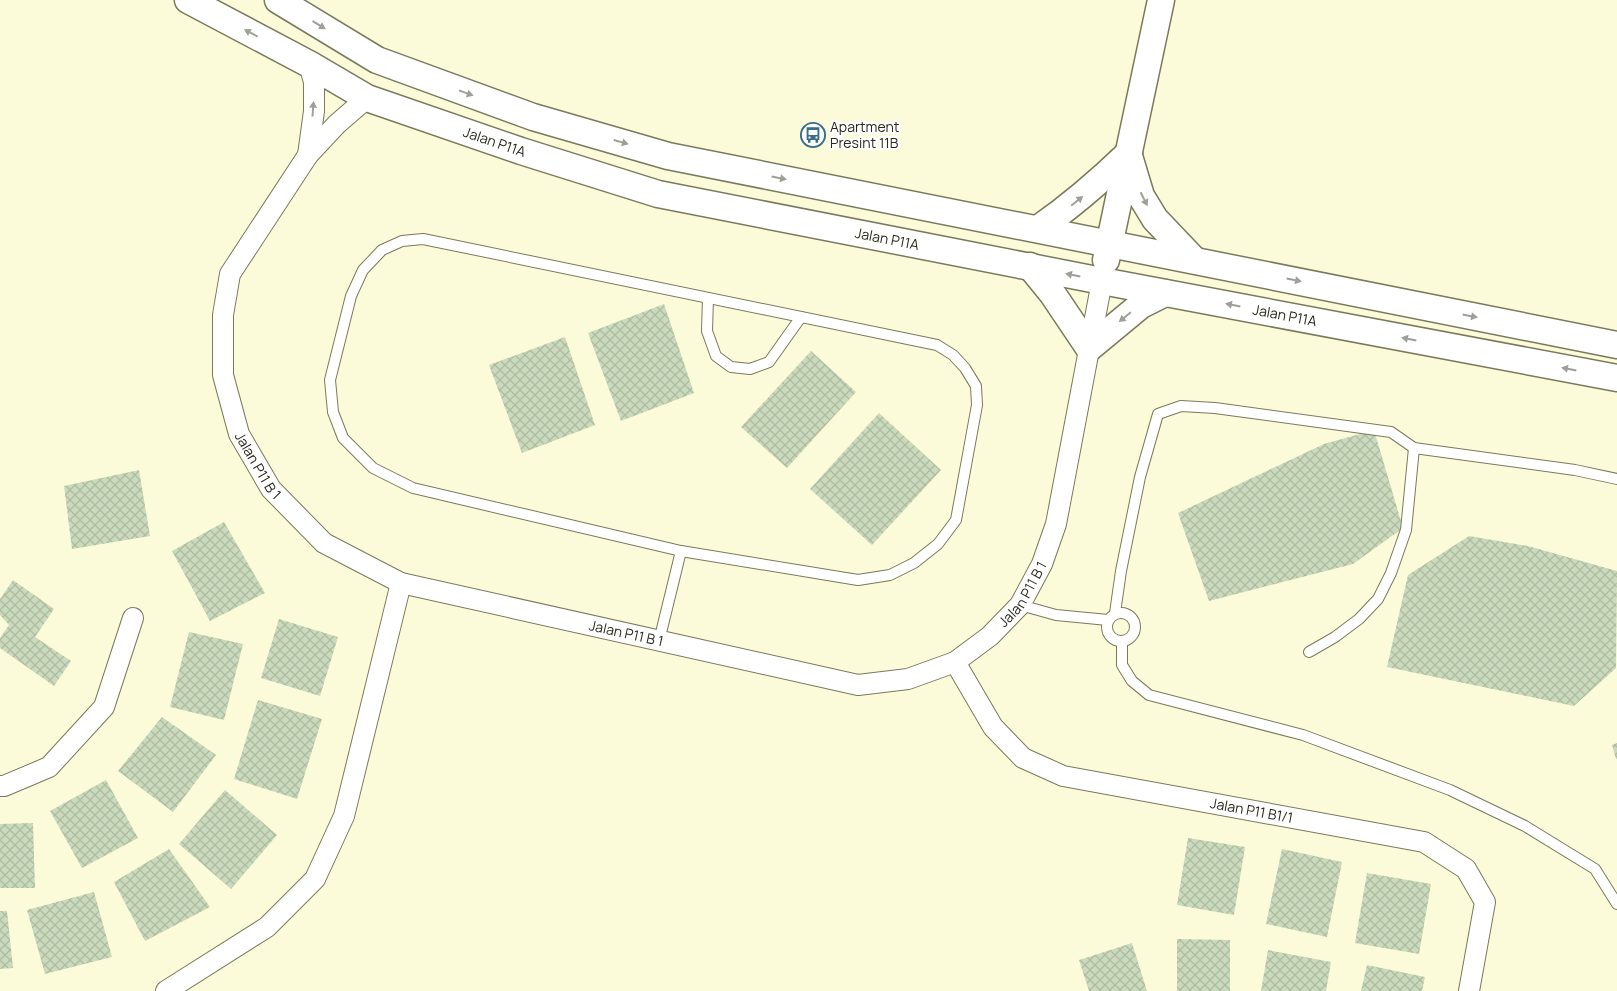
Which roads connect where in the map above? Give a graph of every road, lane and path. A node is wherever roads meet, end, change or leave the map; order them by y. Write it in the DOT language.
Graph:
graph roads {
  1 [pos="188,0"];
  2 [pos="278,0"];
  3 [pos="1161,0"];
  4 [pos="309,64"];
  5 [pos="367,98"];
  6 [pos="1129,153"];
  7 [pos="308,155"];
  8 [pos="1038,229"];
  9 [pos="1110,243"];
  10 [pos="1194,260"];
  11 [pos="1030,266"];
  12 [pos="1102,281"];
  13 [pos="1165,292"];
  14 [pos="708,298"];
  15 [pos="801,317"];
  16 [pos="1617,345"];
  17 [pos="1090,348"];
  18 [pos="1617,378"];
  19 [pos="1414,448"];
  20 [pos="1617,479"];
  21 [pos="681,551"];
  22 [pos="401,583"];
  23 [pos="1020,605"];
  24 [pos="1111,616"];
  25 [pos="133,618"];
  26 [pos="659,641"];
  27 [pos="1122,642"];
  28 [pos="1310,652"];
  29 [pos="955,662"];
  30 [pos="0,786"];
  31 [pos="1617,904"];
  32 [pos="166,991"];
  33 [pos="1468,991"];
  4 -- 1 [label="street, Jalan P11A, one-way"];
  2 -- 8 [label="street, one-way"];
  3 -- 6 [label="street"];
  4 -- 5 [label="street, Jalan P11A"];
  7 -- 4 [label="street, Jalan P11 B 1, one-way"];
  5 -- 7 [label="street, Jalan P11 B 1"];
  5 -- 11 [label="street, Jalan P11A"];
  8 -- 6 [label="street, one-way"];
  6 -- 9 [label="street"];
  6 -- 10 [label="street, one-way"];
  7 -- 22 [label="street, Jalan P11 B 1"];
  8 -- 9 [label="street"];
  9 -- 10 [label="street"];
  9 -- 12 [label="street"];
  10 -- 16 [label="street, one-way"];
  12 -- 11 [label="street, Jalan P11A, one-way"];
  11 -- 17 [label="street"];
  12 -- 13 [label="street, Jalan P11A"];
  12 -- 17 [label="street, Jalan P11 B 1"];
  13 -- 17 [label="street, one-way"];
  18 -- 13 [label="street, Jalan P11A, one-way"];
  14 -- 15 [label="lane"];
  14 -- 15 [label="lane"];
  14 -- 21 [label="lane"];
  15 -- 21 [label="lane"];
  17 -- 23 [label="street, Jalan P11 B 1"];
  19 -- 20 [label="lane"];
  19 -- 24 [label="lane"];
  19 -- 28 [label="lane"];
  21 -- 26 [label="lane"];
  22 -- 26 [label="street, Jalan P11 B 1"];
  22 -- 32 [label="street"];
  23 -- 24 [label="lane"];
  23 -- 29 [label="street, Jalan P11 B 1"];
  24 -- 27 [label="lane"];
  24 -- 27 [label="lane"];
  25 -- 30 [label="street"];
  26 -- 29 [label="street, Jalan P11 B 1"];
  27 -- 31 [label="lane"];
  29 -- 33 [label="street, Jalan P11 B1/1"];
}
